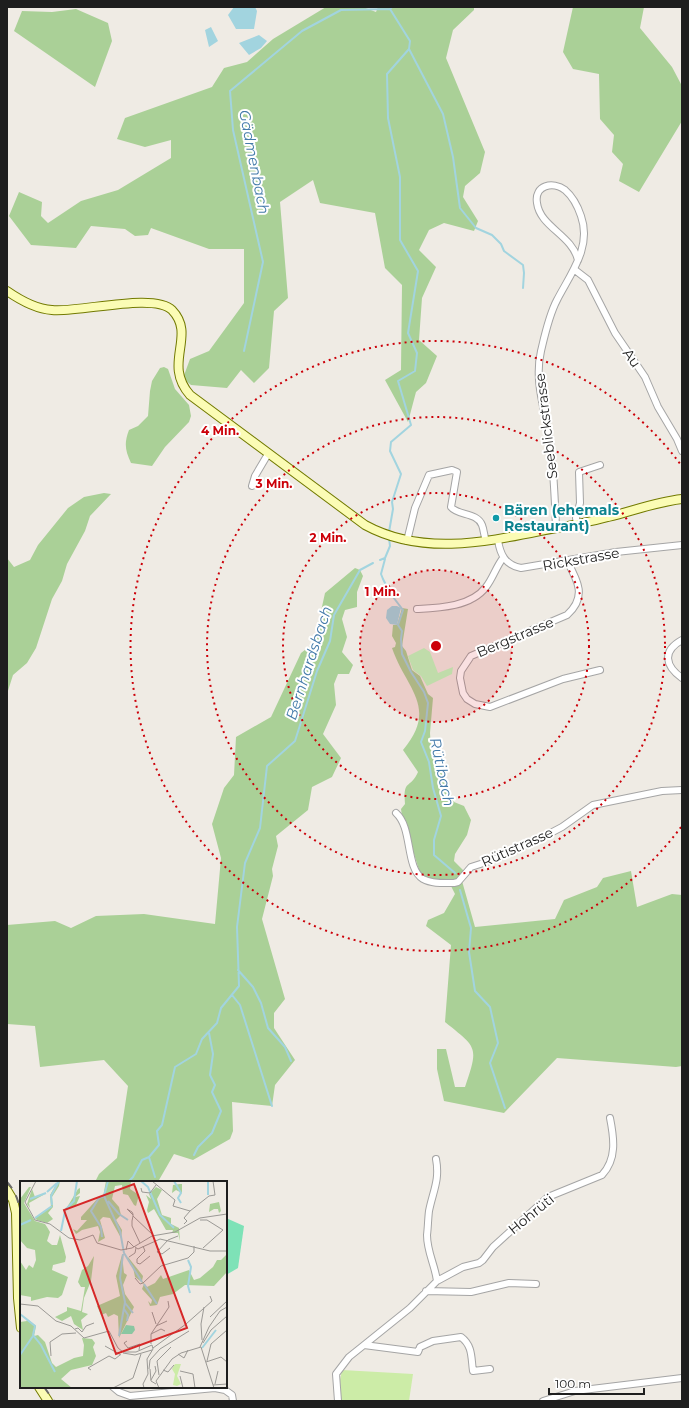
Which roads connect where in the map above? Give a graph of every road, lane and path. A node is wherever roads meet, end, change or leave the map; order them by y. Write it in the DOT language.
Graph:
graph roads {
  1 [pos="578,260"];
  2 [pos="575,270"];
  3 [pos="7,291"];
  4 [pos="682,451"];
  5 [pos="268,454"];
  6 [pos="600,465"];
  7 [pos="252,486"];
  8 [pos="682,499"];
  9 [pos="577,524"];
  10 [pos="556,528"];
  11 [pos="498,540"];
  12 [pos="407,541"];
  13 [pos="486,541"];
  14 [pos="682,545"];
  15 [pos="503,558"];
  16 [pos="567,561"];
  17 [pos="417,609"];
  18 [pos="682,640"];
  19 [pos="600,670"];
  20 [pos="682,678"];
  21 [pos="682,790"];
  22 [pos="396,813"];
  23 [pos="610,1118"];
  24 [pos="436,1159"];
  25 [pos="7,1190"];
  26 [pos="437,1281"];
  27 [pos="536,1284"];
  28 [pos="426,1292"];
  29 [pos="20,1318"];
  30 [pos="364,1345"];
  31 [pos="490,1369"];
  32 [pos="682,1378"];
  33 [pos="40,1388"];
  34 [pos="114,1388"];
  35 [pos="215,1388"];
  36 [pos="215,1388"];
  37 [pos="48,1401"];
  38 [pos="233,1401"];
  39 [pos="338,1401"];
  40 [pos="543,1401"];
  1 -- 1 [label="street, Seeblickstrasse"];
  1 -- 2 [label="street, Seeblickstrasse"];
  2 -- 4 [label="street, Au"];
  2 -- 10 [label="street, Seeblickstrasse"];
  3 -- 5 [label="street"];
  5 -- 7 [label="street"];
  5 -- 12 [label="street"];
  6 -- 9 [label="street"];
  8 -- 9 [label="street"];
  9 -- 10 [label="street"];
  10 -- 11 [label="street"];
  11 -- 13 [label="street"];
  11 -- 15 [label="street"];
  12 -- 13 [label="street"];
  12 -- 13 [label="street"];
  14 -- 16 [label="street, Rickstrasse"];
  15 -- 16 [label="street, Rickstrasse"];
  15 -- 17 [label="street"];
  16 -- 19 [label="street, Bergstrasse"];
  18 -- 20 [label="street"];
  21 -- 22 [label="street, Rütistrasse"];
  23 -- 26 [label="street, Hohrüti"];
  24 -- 26 [label="street"];
  25 -- 29 [label="street"];
  26 -- 28 [label="street, Hohrüti"];
  27 -- 28 [label="street"];
  28 -- 30 [label="street, Hohrüti"];
  30 -- 31 [label="street"];
  30 -- 39 [label="street, Hohrüti"];
  32 -- 40 [label="street"];
  33 -- 37 [label="street"];
  34 -- 36 [label="street"];
  35 -- 38 [label="street"];
}
